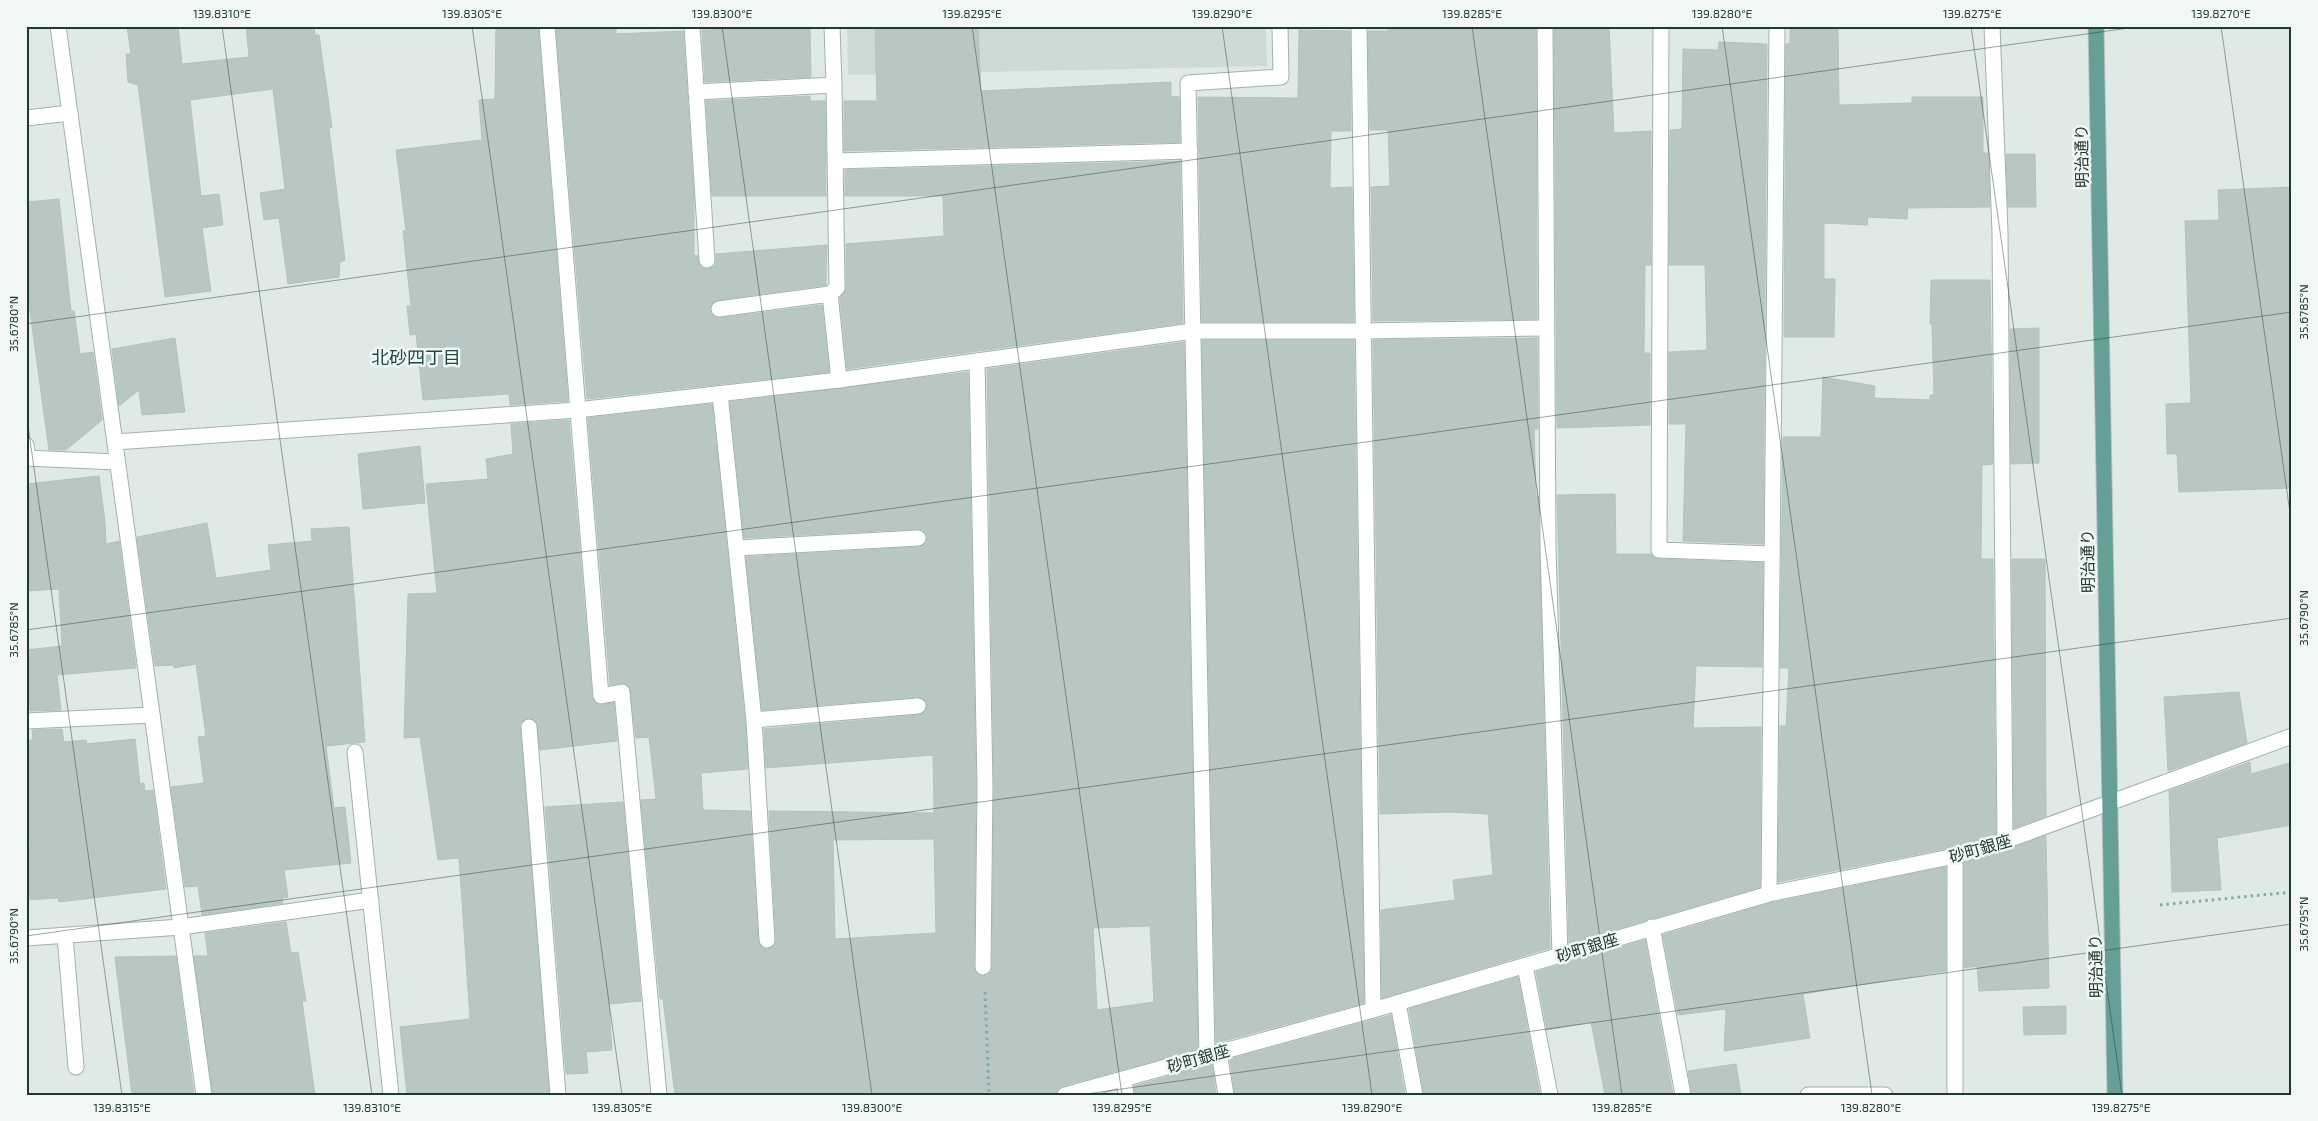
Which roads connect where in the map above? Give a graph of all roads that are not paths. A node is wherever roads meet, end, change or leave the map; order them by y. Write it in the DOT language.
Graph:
graph roads {
  1 [pos="58,26"];
  2 [pos="547,26"];
  3 [pos="692,26"];
  4 [pos="832,26"];
  5 [pos="1280,26"];
  6 [pos="1358,26"];
  7 [pos="1545,26"];
  8 [pos="1661,26"];
  9 [pos="1777,26"];
  10 [pos="1992,26"];
  11 [pos="2096,26"];
  12 [pos="834,85"];
  13 [pos="696,92"];
  14 [pos="70,113"];
  15 [pos="26,118"];
  16 [pos="1190,151"];
  17 [pos="835,160"];
  18 [pos="707,260"];
  19 [pos="830,294"];
  20 [pos="719,309"];
  21 [pos="1546,328"];
  22 [pos="1194,331"];
  23 [pos="1362,331"];
  24 [pos="977,361"];
  25 [pos="839,380"];
  26 [pos="720,394"];
  27 [pos="577,410"];
  28 [pos="114,442"];
  29 [pos="27,454"];
  30 [pos="117,462"];
  31 [pos="918,538"];
  32 [pos="737,548"];
  33 [pos="1772,554"];
  34 [pos="918,706"];
  35 [pos="152,715"];
  36 [pos="754,720"];
  37 [pos="26,721"];
  38 [pos="529,727"];
  39 [pos="2292,736"];
  40 [pos="356,752"];
  41 [pos="2110,802"];
  42 [pos="2005,841"];
  43 [pos="1955,856"];
  44 [pos="1770,894"];
  45 [pos="371,900"];
  46 [pos="1652,927"];
  47 [pos="181,928"];
  48 [pos="65,936"];
  49 [pos="26,938"];
  50 [pos="767,940"];
  51 [pos="1560,955"];
  52 [pos="1525,966"];
  53 [pos="984,967"];
  54 [pos="1398,1003"];
  55 [pos="1373,1010"];
  56 [pos="1213,1053"];
  57 [pos="76,1066"];
  58 [pos="1124,1079"];
  59 [pos="204,1095"];
  60 [pos="391,1095"];
  61 [pos="558,1095"];
  62 [pos="659,1095"];
  63 [pos="1065,1095"];
  64 [pos="1126,1095"];
  65 [pos="1226,1095"];
  66 [pos="1415,1095"];
  67 [pos="1550,1095"];
  68 [pos="1683,1095"];
  69 [pos="1808,1095"];
  70 [pos="1885,1095"];
  71 [pos="1955,1095"];
  72 [pos="2115,1095"];
  1 -- 14 [label="street"];
  2 -- 27 [label="street"];
  3 -- 13 [label="street"];
  4 -- 12 [label="street"];
  5 -- 16 [label="street"];
  6 -- 23 [label="street"];
  7 -- 21 [label="street"];
  8 -- 33 [label="street"];
  9 -- 33 [label="street"];
  10 -- 42 [label="street"];
  11 -- 41 [label="main road, 明治通り"];
  12 -- 13 [label="street"];
  12 -- 17 [label="street"];
  13 -- 18 [label="street"];
  14 -- 15 [label="street"];
  14 -- 28 [label="street"];
  16 -- 17 [label="street"];
  16 -- 22 [label="street"];
  17 -- 19 [label="street"];
  19 -- 20 [label="street"];
  19 -- 25 [label="street"];
  21 -- 23 [label="street"];
  21 -- 51 [label="street"];
  22 -- 23 [label="street"];
  22 -- 24 [label="street"];
  22 -- 56 [label="street"];
  23 -- 55 [label="street"];
  24 -- 25 [label="street"];
  24 -- 53 [label="street"];
  25 -- 26 [label="street"];
  26 -- 27 [label="street"];
  26 -- 32 [label="street"];
  27 -- 28 [label="street"];
  27 -- 62 [label="street"];
  28 -- 30 [label="street"];
  29 -- 30 [label="street"];
  30 -- 35 [label="street"];
  31 -- 32 [label="street"];
  32 -- 36 [label="street"];
  33 -- 44 [label="street"];
  34 -- 36 [label="street"];
  35 -- 37 [label="street"];
  35 -- 47 [label="street"];
  36 -- 50 [label="street"];
  38 -- 61 [label="street"];
  39 -- 41 [label="street, 砂町銀座"];
  40 -- 45 [label="street"];
  41 -- 42 [label="street, 砂町銀座"];
  41 -- 72 [label="main road, 明治通り"];
  42 -- 43 [label="street, 砂町銀座"];
  43 -- 44 [label="street, 砂町銀座"];
  43 -- 71 [label="street"];
  44 -- 46 [label="street, 砂町銀座"];
  45 -- 47 [label="street"];
  45 -- 60 [label="street"];
  46 -- 51 [label="street, 砂町銀座"];
  46 -- 68 [label="street"];
  47 -- 48 [label="street"];
  47 -- 59 [label="street"];
  48 -- 49 [label="street"];
  48 -- 57 [label="street"];
  51 -- 52 [label="street, 砂町銀座"];
  52 -- 54 [label="street, 砂町銀座"];
  52 -- 67 [label="street"];
  54 -- 55 [label="street, 砂町銀座"];
  54 -- 66 [label="street"];
  55 -- 56 [label="street, 砂町銀座"];
  56 -- 58 [label="street, 砂町銀座"];
  56 -- 65 [label="street"];
  58 -- 63 [label="street, 砂町銀座"];
  58 -- 64 [label="street"];
  69 -- 70 [label="street"];
}
